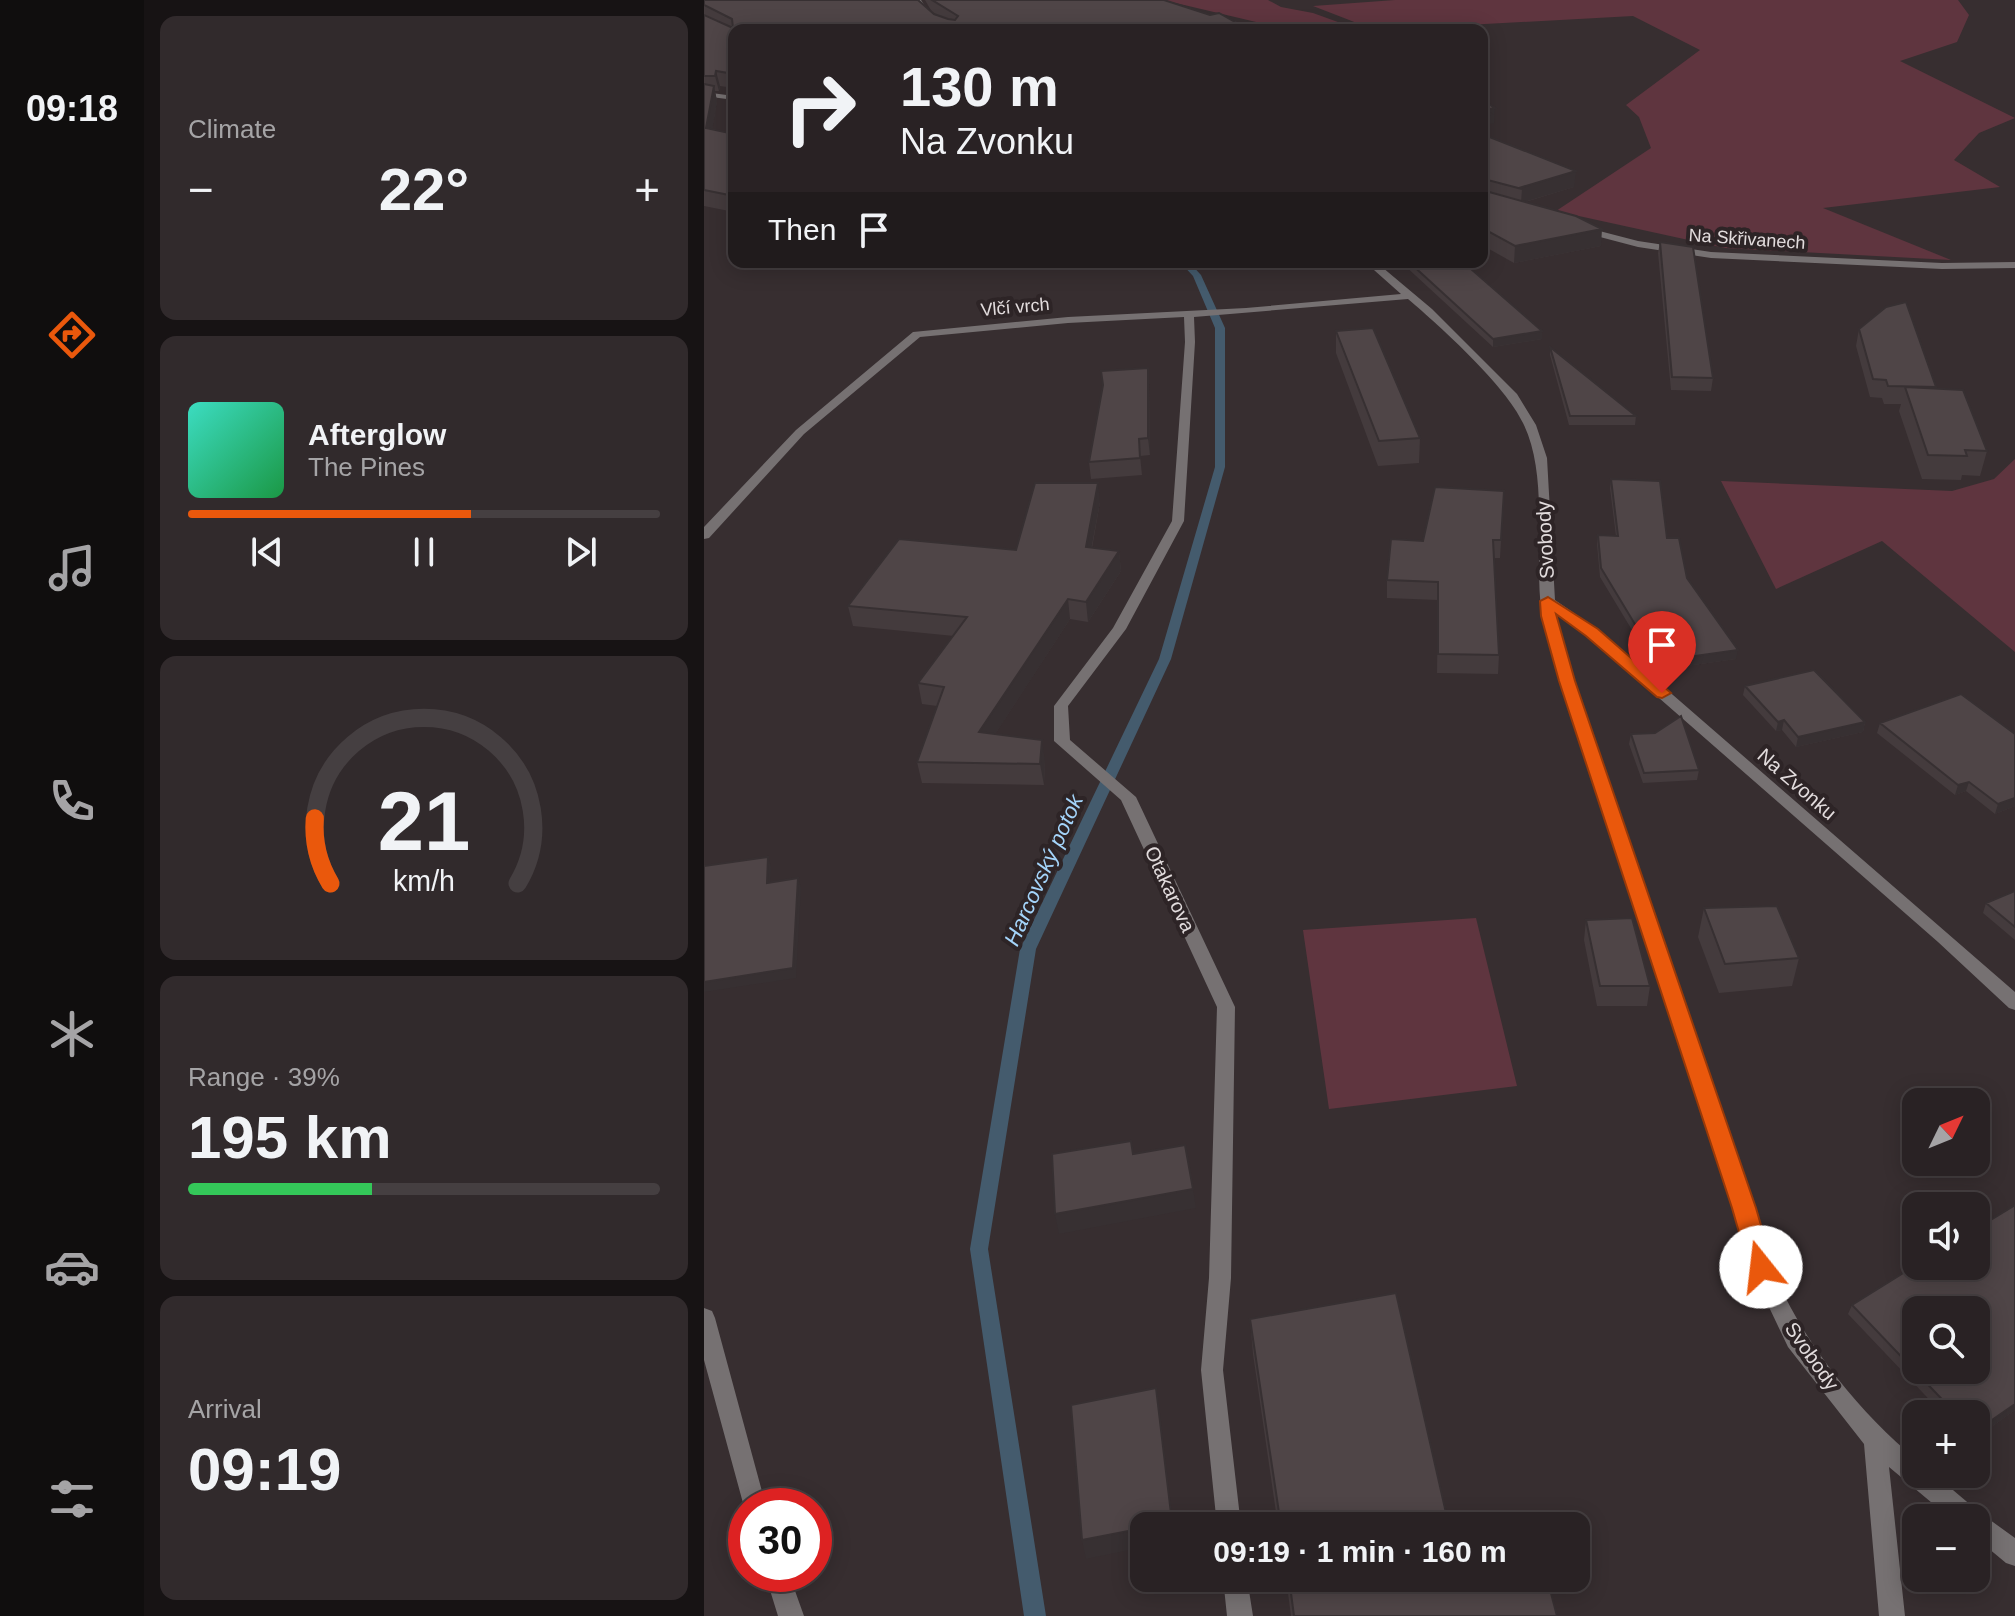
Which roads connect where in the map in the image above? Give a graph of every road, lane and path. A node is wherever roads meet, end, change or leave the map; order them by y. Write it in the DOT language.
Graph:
graph roads {
  1 [pos="918,0"];
  2 [pos="1212,17"];
  3 [pos="943,24"];
  4 [pos="1239,24"];
  5 [pos="704,94"];
  6 [pos="728,97"];
  7 [pos="1577,228"];
  8 [pos="2015,265"];
  9 [pos="1377,268"];
  10 [pos="1409,296"];
  11 [pos="1194,313"];
  12 [pos="704,535"];
  13 [pos="1548,601"];
  14 [pos="2015,1003"];
  15 [pos="704,1318"];
  16 [pos="1875,1440"];
  17 [pos="749,1488"];
  18 [pos="1952,1504"];
  19 [pos="1227,1512"];
  20 [pos="1990,1534"];
  21 [pos="2015,1554"];
  22 [pos="783,1592"];
  23 [pos="1237,1592"];
  24 [pos="791,1616"];
  25 [pos="1240,1616"];
  26 [pos="1892,1616"];
  1 -- 3 [label="street"];
  2 -- 4 [label="street"];
  5 -- 6 [label="street"];
  7 -- 8 [label="street, Na Skřivanech"];
  9 -- 10 [label="street, Svobody"];
  10 -- 11 [label="street, Vlčí vrch"];
  10 -- 13 [label="street, Svobody"];
  11 -- 12 [label="street, Vlčí vrch"];
  11 -- 19 [label="street, Otakarova"];
  13 -- 14 [label="street, Na Zvonku"];
  13 -- 16 [label="street, Svobody"];
  15 -- 17 [label="street"];
  16 -- 18 [label="street, Svobody"];
  16 -- 26 [label="street"];
  20 -- 21 [label="street"];
  22 -- 24 [label="street"];
  23 -- 25 [label="street"];
}
